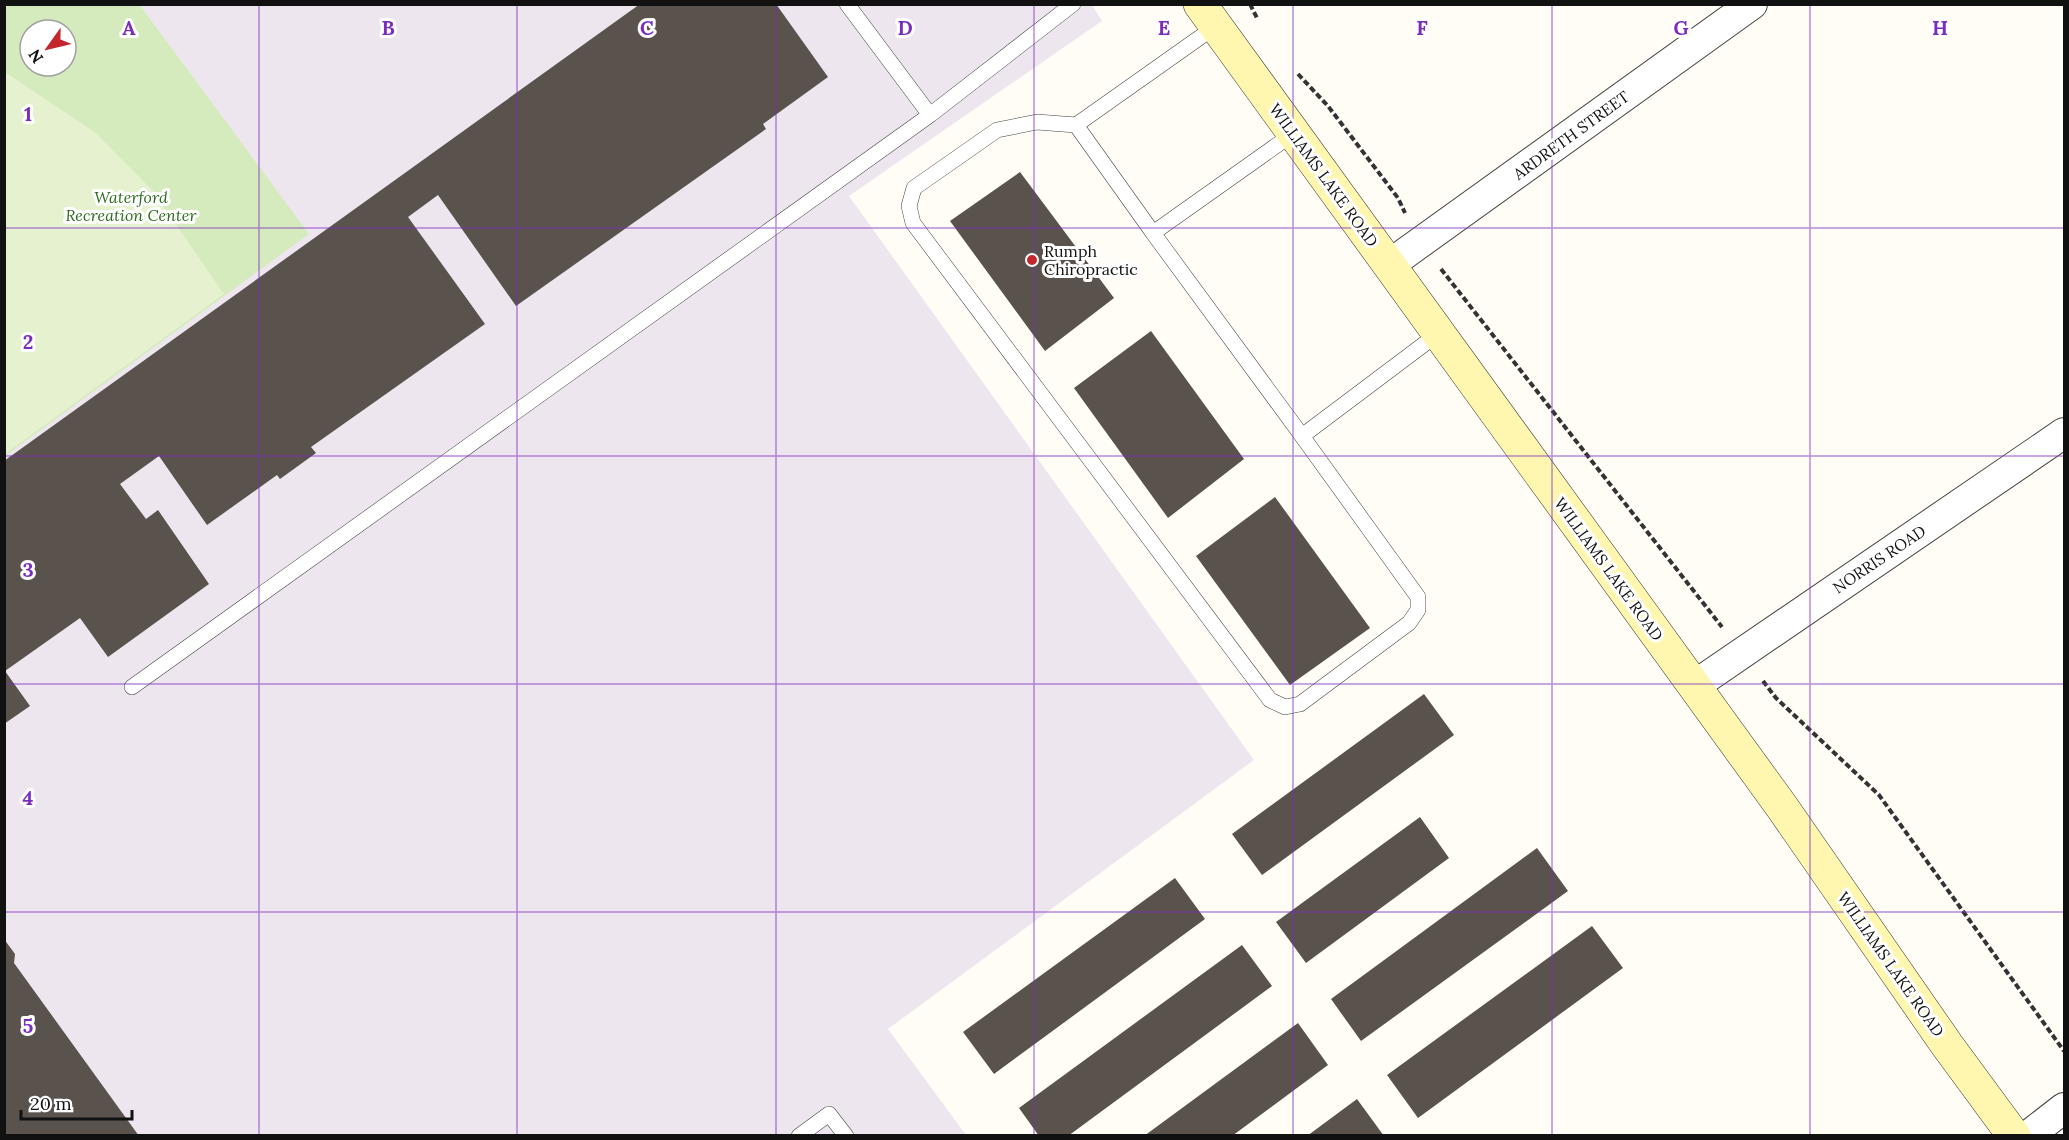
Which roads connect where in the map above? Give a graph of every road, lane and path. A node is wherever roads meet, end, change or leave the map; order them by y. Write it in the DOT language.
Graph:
graph roads {
  1 [pos="847,4"];
  2 [pos="1073,4"];
  3 [pos="1250,4"];
  4 [pos="1752,4"];
  5 [pos="1208,15"];
  6 [pos="1260,23"];
  7 [pos="1290,66"];
  8 [pos="930,115"];
  9 [pos="1076,125"];
  10 [pos="1294,133"];
  11 [pos="1153,233"];
  12 [pos="1420,243"];
  13 [pos="1389,265"];
  14 [pos="1439,333"];
  15 [pos="2064,433"];
  16 [pos="1302,436"];
  17 [pos="1742,652"];
  18 [pos="1694,686"];
  19 [pos="132,687"];
  20 [pos="2064,1051"];
  21 [pos="2064,1108"];
  22 [pos="799,1136"];
  23 [pos="846,1136"];
  24 [pos="2014,1136"];
  25 [pos="2028,1136"];
  1 -- 8 [label="lane"];
  2 -- 8 [label="lane"];
  3 -- 6 [label="path"];
  4 -- 12 [label="street, ARDRETH STREET"];
  5 -- 9 [label="lane"];
  5 -- 10 [label="main road, WILLIAMS LAKE ROAD"];
  7 -- 12 [label="path"];
  8 -- 19 [label="lane"];
  9 -- 11 [label="lane"];
  9 -- 16 [label="lane"];
  10 -- 11 [label="lane"];
  10 -- 13 [label="main road, WILLIAMS LAKE ROAD"];
  11 -- 16 [label="lane"];
  12 -- 13 [label="street, ARDRETH STREET"];
  12 -- 17 [label="path"];
  13 -- 14 [label="main road, WILLIAMS LAKE ROAD"];
  14 -- 16 [label="lane"];
  14 -- 18 [label="main road, WILLIAMS LAKE ROAD"];
  15 -- 17 [label="street, NORRIS ROAD"];
  17 -- 18 [label="street, NORRIS ROAD"];
  17 -- 20 [label="path"];
  18 -- 24 [label="main road, WILLIAMS LAKE ROAD"];
  21 -- 25 [label="street"];
  22 -- 23 [label="lane"];
}
